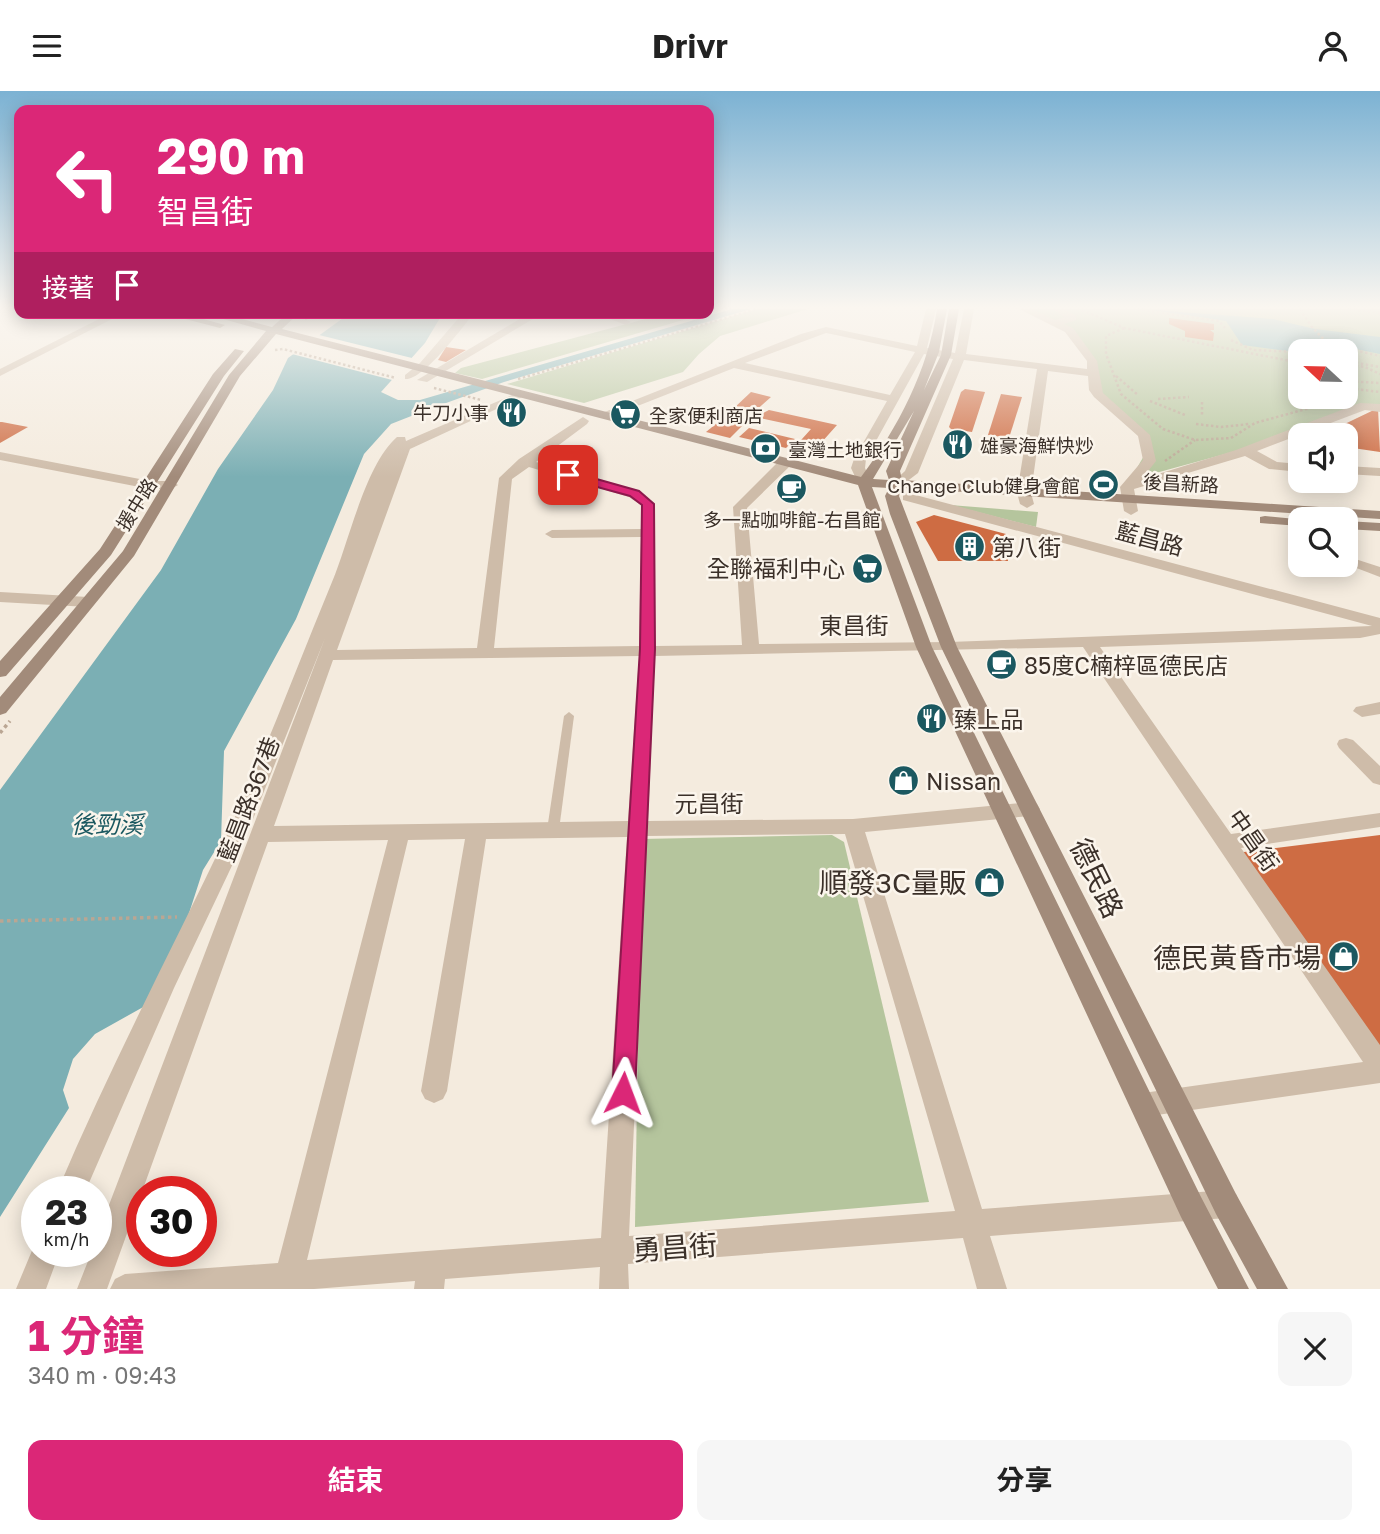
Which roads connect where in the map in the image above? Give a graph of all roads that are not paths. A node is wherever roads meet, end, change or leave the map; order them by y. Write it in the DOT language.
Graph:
graph roads {
  1 [pos="16,365"];
  2 [pos="229,365"];
  3 [pos="242,365"];
  4 [pos="365,365"];
  5 [pos="381,365"];
  6 [pos="424,365"];
  7 [pos="448,365"];
  8 [pos="733,365"];
  9 [pos="913,365"];
  10 [pos="934,365"];
  11 [pos="936,365"];
  12 [pos="956,365"];
  13 [pos="1027,365"];
  14 [pos="1092,365"];
  15 [pos="1043,367"];
  16 [pos="0,373"];
  17 [pos="434,373"];
  18 [pos="1093,373"];
  19 [pos="414,376"];
  20 [pos="475,388"];
  21 [pos="507,394"];
  22 [pos="894,399"];
  23 [pos="1380,408"];
  24 [pos="603,415"];
  25 [pos="583,421"];
  26 [pos="1246,451"];
  27 [pos="0,456"];
  28 [pos="524,462"];
  29 [pos="782,466"];
  30 [pos="1288,467"];
  31 [pos="1358,471"];
  32 [pos="1380,472"];
  33 [pos="150,485"];
  34 [pos="172,485"];
  35 [pos="866,488"];
  36 [pos="899,492"];
  37 [pos="1026,498"];
  38 [pos="1128,499"];
  39 [pos="1380,515"];
  40 [pos="1288,520"];
  41 [pos="1358,526"];
  42 [pos="1380,527"];
  43 [pos="649,533"];
  44 [pos="552,534"];
  45 [pos="1358,564"];
  46 [pos="1380,572"];
  47 [pos="0,597"];
  48 [pos="62,601"];
  49 [pos="88,602"];
  50 [pos="1380,623"];
  51 [pos="1380,629"];
  52 [pos="1088,642"];
  53 [pos="924,647"];
  54 [pos="949,647"];
  55 [pos="648,649"];
  56 [pos="751,649"];
  57 [pos="485,652"];
  58 [pos="328,655"];
  59 [pos="0,671"];
  60 [pos="0,709"];
  61 [pos="569,716"];
  62 [pos="1346,744"];
  63 [pos="1380,778"];
  64 [pos="1030,810"];
  65 [pos="1003,812"];
  66 [pos="1380,820"];
  67 [pos="853,826"];
  68 [pos="639,828"];
  69 [pos="553,829"];
  70 [pos="477,831"];
  71 [pos="400,832"];
  72 [pos="261,834"];
  73 [pos="1226,842"];
  74 [pos="1380,1069"];
  75 [pos="434,1091"];
  76 [pos="1174,1100"];
  77 [pos="1143,1105"];
  78 [pos="78,1176"];
  79 [pos="1226,1204"];
  80 [pos="1192,1207"];
  81 [pos="974,1224"];
  82 [pos="614,1251"];
  83 [pos="40,1267"];
  84 [pos="430,1277"];
  85 [pos="270,1281"];
  86 [pos="31,1289"];
  87 [pos="92,1289"];
  88 [pos="125,1289"];
  89 [pos="614,1289"];
  90 [pos="992,1289"];
  91 [pos="1234,1289"];
  92 [pos="1273,1289"];
  1 -- 16 [label="street"];
  2 -- 33 [label="street, 援中路"];
  3 -- 34 [label="street, 援中路"];
  4 -- 19 [label="street"];
  5 -- 19 [label="street"];
  6 -- 19 [label="street"];
  7 -- 17 [label="street"];
  8 -- 22 [label="street"];
  8 -- 24 [label="street"];
  9 -- 22 [label="street"];
  10 -- 35 [label="street, 德民路"];
  11 -- 36 [label="street, 德民路"];
  12 -- 36 [label="street"];
  13 -- 15 [label="street"];
  14 -- 18 [label="street"];
  15 -- 18 [label="street"];
  15 -- 37 [label="street"];
  17 -- 19 [label="street, 藍昌路"];
  17 -- 20 [label="street, 藍昌路"];
  18 -- 38 [label="street"];
  19 -- 20 [label="street"];
  20 -- 21 [label="street, 藍昌路"];
  20 -- 21 [label="street"];
  21 -- 24 [label="street, 藍昌路"];
  21 -- 25 [label="street, 藍昌路"];
  21 -- 58 [label="street, 藍昌路367巷"];
  21 -- 78 [label="street"];
  22 -- 35 [label="street"];
  23 -- 26 [label="street"];
  24 -- 25 [label="street"];
  24 -- 29 [label="street, 藍昌路"];
  25 -- 28 [label="street"];
  25 -- 29 [label="street, 藍昌路"];
  26 -- 30 [label="street"];
  26 -- 38 [label="street"];
  27 -- 33 [label="street"];
  28 -- 43 [label="street"];
  28 -- 57 [label="street"];
  29 -- 35 [label="street, 藍昌路"];
  29 -- 56 [label="street"];
  31 -- 32 [label="street"];
  33 -- 34 [label="street"];
  33 -- 48 [label="street, 援中路"];
  34 -- 49 [label="street, 援中路"];
  35 -- 36 [label="street, 藍昌路"];
  35 -- 53 [label="street"];
  36 -- 37 [label="street, 後昌新路"];
  36 -- 50 [label="street, 藍昌路"];
  36 -- 54 [label="street, 德民路"];
  37 -- 38 [label="street, 後昌新路"];
  38 -- 39 [label="street, 後昌新路"];
  38 -- 40 [label="street, 後昌新路"];
  41 -- 42 [label="street"];
  43 -- 44 [label="street"];
  43 -- 55 [label="street"];
  45 -- 46 [label="street"];
  47 -- 48 [label="street"];
  48 -- 49 [label="street"];
  48 -- 59 [label="street, 援中路"];
  49 -- 60 [label="street, 援中路"];
  51 -- 52 [label="street, 東昌街"];
  52 -- 54 [label="street, 東昌街"];
  52 -- 73 [label="street, 中昌街"];
  53 -- 54 [label="street, 東昌街"];
  53 -- 56 [label="street, 東昌街"];
  53 -- 65 [label="street"];
  54 -- 64 [label="street, 德民路"];
  55 -- 56 [label="street, 東昌街"];
  55 -- 57 [label="street, 東昌街"];
  55 -- 68 [label="street"];
  57 -- 58 [label="street, 東昌街"];
  58 -- 72 [label="street, 藍昌路367巷"];
  61 -- 69 [label="lane"];
  62 -- 63 [label="street"];
  64 -- 65 [label="street, 元昌街"];
  64 -- 76 [label="street, 德民路"];
  65 -- 67 [label="street, 元昌街"];
  65 -- 77 [label="street"];
  66 -- 73 [label="street"];
  67 -- 68 [label="street, 元昌街"];
  67 -- 81 [label="street"];
  68 -- 69 [label="street, 元昌街"];
  68 -- 82 [label="street"];
  69 -- 70 [label="street, 元昌街"];
  70 -- 71 [label="street, 元昌街"];
  70 -- 75 [label="street"];
  71 -- 72 [label="street, 元昌街"];
  71 -- 85 [label="street"];
  72 -- 87 [label="street, 藍昌路367巷"];
  73 -- 74 [label="street, 中昌街"];
  74 -- 76 [label="street"];
  76 -- 77 [label="street"];
  76 -- 79 [label="street, 德民路"];
  77 -- 80 [label="street"];
  79 -- 80 [label="street, 勇昌街"];
  79 -- 92 [label="street, 德民路"];
  80 -- 81 [label="street, 勇昌街"];
  80 -- 91 [label="street"];
  81 -- 82 [label="street, 勇昌街"];
  81 -- 90 [label="street"];
  82 -- 84 [label="street, 勇昌街"];
  82 -- 89 [label="street"];
  83 -- 86 [label="street"];
  84 -- 85 [label="street, 勇昌街"];
  85 -- 88 [label="street, 勇昌街"];
}
